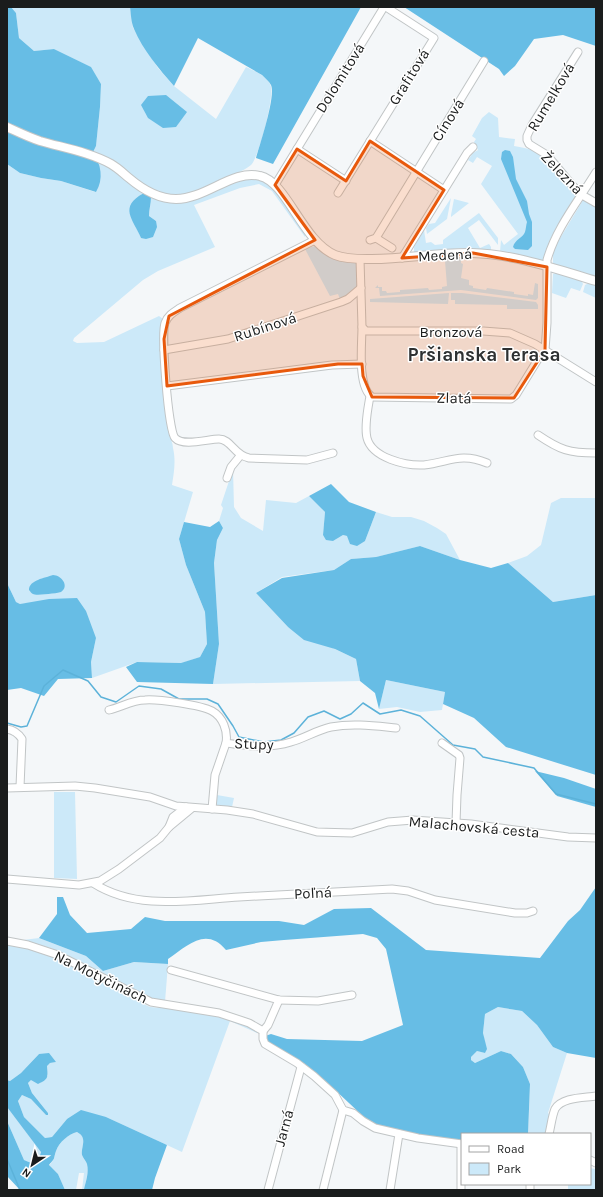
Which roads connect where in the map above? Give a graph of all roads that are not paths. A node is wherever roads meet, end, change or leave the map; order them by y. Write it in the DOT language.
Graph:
graph roads {
  1 [pos="385,7"];
  2 [pos="410,22"];
  3 [pos="578,52"];
  4 [pos="484,61"];
  5 [pos="7,127"];
  6 [pos="370,141"];
  7 [pos="528,142"];
  8 [pos="473,147"];
  9 [pos="297,149"];
  10 [pos="417,172"];
  11 [pos="596,172"];
  12 [pos="346,181"];
  13 [pos="275,185"];
  14 [pos="444,190"];
  15 [pos="338,193"];
  16 [pos="582,195"];
  17 [pos="596,203"];
  18 [pos="315,240"];
  19 [pos="392,248"];
  20 [pos="402,258"];
  21 [pos="360,259"];
  22 [pos="547,267"];
  23 [pos="596,281"];
  24 [pos="361,288"];
  25 [pos="362,327"];
  26 [pos="164,350"];
  27 [pos="545,350"];
  28 [pos="362,364"];
  29 [pos="596,382"];
  30 [pos="167,386"];
  31 [pos="370,396"];
  32 [pos="538,435"];
  33 [pos="333,453"];
  34 [pos="596,453"];
  35 [pos="240,456"];
  36 [pos="487,463"];
  37 [pos="228,478"];
  38 [pos="109,710"];
  39 [pos="396,728"];
  40 [pos="7,729"];
  41 [pos="226,743"];
  42 [pos="442,743"];
  43 [pos="7,788"];
  44 [pos="20,788"];
  45 [pos="212,809"];
  46 [pos="180,810"];
  47 [pos="456,823"];
  48 [pos="596,838"];
  49 [pos="7,879"];
  50 [pos="93,883"];
  51 [pos="533,911"];
  52 [pos="7,941"];
  53 [pos="170,970"];
  54 [pos="352,995"];
  55 [pos="279,1000"];
  56 [pos="263,1031"];
  57 [pos="302,1067"];
  58 [pos="596,1096"];
  59 [pos="343,1110"];
  60 [pos="549,1133"];
  61 [pos="399,1134"];
  62 [pos="461,1144"];
  63 [pos="268,1190"];
  64 [pos="323,1190"];
  65 [pos="390,1190"];
  66 [pos="461,1190"];
  1 -- 2 [label="street, Dolomitová"];
  1 -- 9 [label="street, Dolomitová"];
  2 -- 6 [label="street, Grafitová"];
  3 -- 7 [label="street, Rumelková"];
  4 -- 10 [label="street, Cínová"];
  5 -- 13 [label="street"];
  6 -- 10 [label="street"];
  6 -- 12 [label="street, Grafitová"];
  7 -- 16 [label="street, Železná"];
  8 -- 14 [label="street, Medená"];
  9 -- 12 [label="street"];
  9 -- 13 [label="street, Dolomitová"];
  10 -- 14 [label="street"];
  10 -- 19 [label="street, Cínová"];
  11 -- 16 [label="street"];
  12 -- 15 [label="street, Grafitová"];
  13 -- 18 [label="street"];
  14 -- 20 [label="street, Medená"];
  16 -- 17 [label="street, Železná"];
  16 -- 22 [label="street"];
  18 -- 21 [label="street"];
  18 -- 26 [label="street"];
  20 -- 21 [label="street"];
  20 -- 22 [label="street, Medená"];
  21 -- 24 [label="street"];
  22 -- 23 [label="street, Medená"];
  22 -- 27 [label="street"];
  24 -- 25 [label="street"];
  24 -- 26 [label="street, Rubínová"];
  25 -- 27 [label="street, Bronzová"];
  25 -- 28 [label="street"];
  26 -- 30 [label="street"];
  27 -- 29 [label="street, Bronzová"];
  27 -- 31 [label="street, Zlatá"];
  28 -- 30 [label="street"];
  28 -- 31 [label="street"];
  30 -- 35 [label="street"];
  31 -- 36 [label="street"];
  32 -- 34 [label="street"];
  33 -- 35 [label="street"];
  35 -- 37 [label="street"];
  38 -- 41 [label="street, Stupy"];
  39 -- 41 [label="street, Stupy"];
  40 -- 44 [label="street"];
  41 -- 45 [label="street"];
  42 -- 47 [label="street"];
  43 -- 44 [label="street, Malachovská cesta"];
  44 -- 46 [label="street, Malachovská cesta"];
  45 -- 46 [label="street, Malachovská cesta"];
  45 -- 47 [label="street, Malachovská cesta"];
  46 -- 50 [label="street"];
  47 -- 48 [label="street, Malachovská cesta"];
  49 -- 50 [label="street"];
  50 -- 51 [label="street, Poľná"];
  52 -- 56 [label="street, Na Motyčinách"];
  53 -- 55 [label="street"];
  54 -- 55 [label="street"];
  55 -- 56 [label="street"];
  56 -- 57 [label="street"];
  57 -- 59 [label="street"];
  57 -- 63 [label="street, Jarná"];
  58 -- 60 [label="street"];
  59 -- 61 [label="street"];
  59 -- 64 [label="street"];
  61 -- 62 [label="street"];
  61 -- 65 [label="street"];
  62 -- 66 [label="street"];
}
